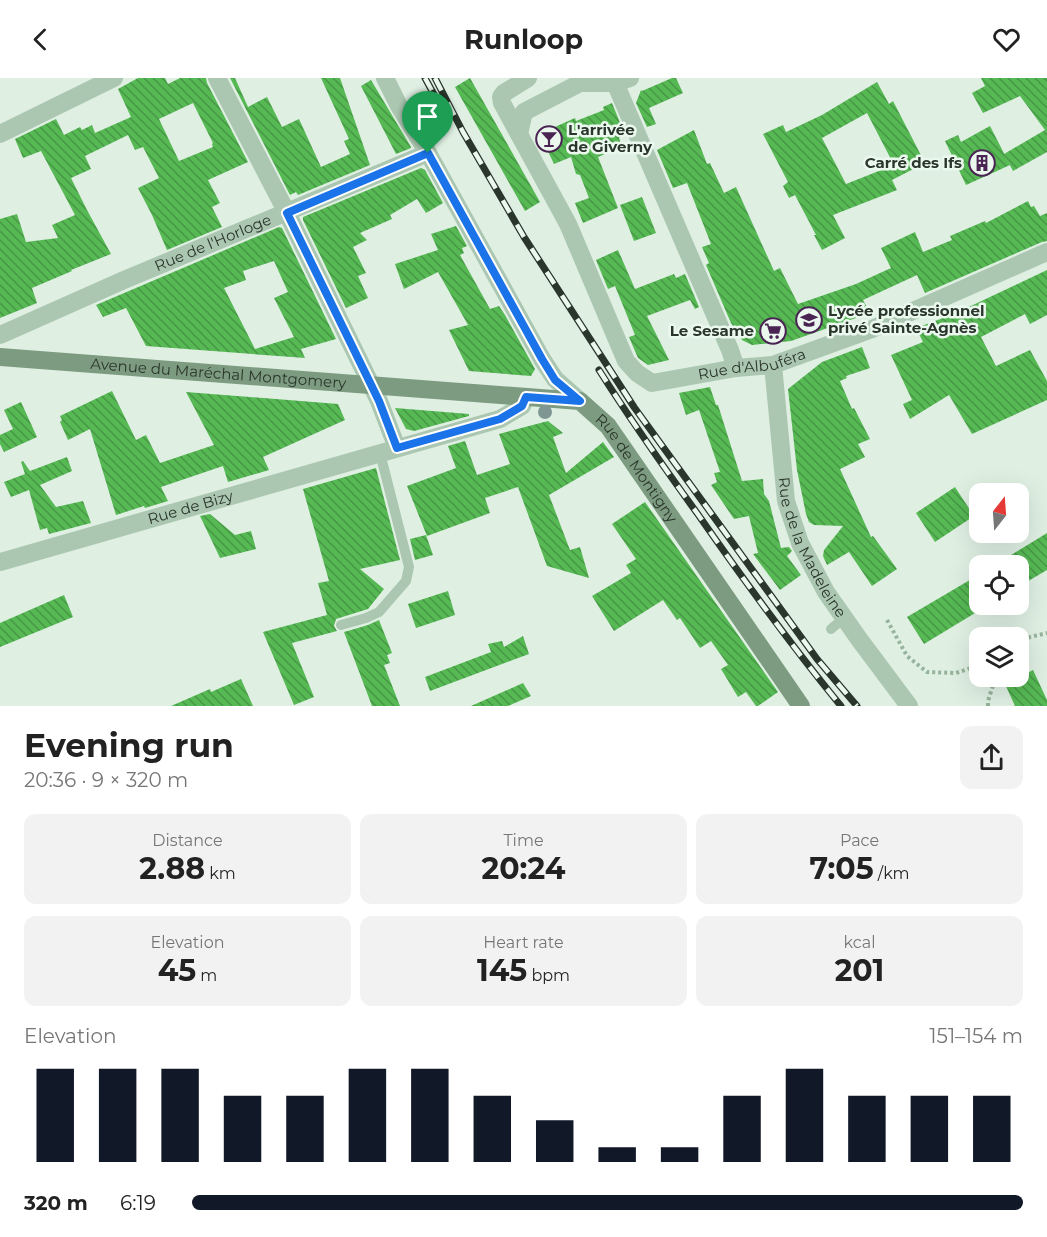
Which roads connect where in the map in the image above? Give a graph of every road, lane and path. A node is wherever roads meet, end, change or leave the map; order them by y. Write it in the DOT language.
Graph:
graph roads {
  1 [pos="114,78"];
  2 [pos="217,78"];
  3 [pos="385,78"];
  4 [pos="528,78"];
  5 [pos="620,80"];
  6 [pos="0,134"];
  7 [pos="519,134"];
  8 [pos="428,153"];
  9 [pos="287,213"];
  10 [pos="1047,252"];
  11 [pos="0,334"];
  12 [pos="0,357"];
  13 [pos="773,365"];
  14 [pos="736,368"];
  15 [pos="370,384"];
  16 [pos="526,397"];
  17 [pos="580,401"];
  18 [pos="389,450"];
  19 [pos="0,562"];
  20 [pos="887,620"];
  21 [pos="341,625"];
  22 [pos="1047,633"];
  23 [pos="1029,638"];
  24 [pos="969,669"];
  25 [pos="992,687"];
  26 [pos="801,706"];
  27 [pos="909,706"];
  28 [pos="988,706"];
  1 -- 6 [label="street"];
  2 -- 9 [label="street"];
  3 -- 8 [label="street, Rue de Montigny"];
  4 -- 7 [label="street"];
  5 -- 7 [label="street"];
  5 -- 14 [label="street"];
  7 -- 14 [label="street, Rue d'Albuféra"];
  8 -- 9 [label="street, Rue de l'Horloge"];
  8 -- 17 [label="street, Rue de Montigny"];
  9 -- 11 [label="street, Rue de l'Horloge"];
  9 -- 15 [label="street"];
  10 -- 13 [label="street, Rue d'Albuféra"];
  12 -- 15 [label="main road, Avenue du Maréchal Montgomery"];
  13 -- 14 [label="street, Rue d'Albuféra"];
  13 -- 27 [label="street, Rue de la Madeleine"];
  15 -- 16 [label="main road, Avenue du Maréchal Montgomery"];
  15 -- 18 [label="street"];
  16 -- 17 [label="main road, Avenue du Maréchal Montgomery"];
  16 -- 18 [label="street, Rue de Bizy"];
  17 -- 26 [label="main road, Rue de Montigny"];
  18 -- 19 [label="street, Rue de Bizy"];
  18 -- 21 [label="lane"];
  20 -- 24 [label="path"];
  22 -- 23 [label="path"];
  25 -- 28 [label="path"];
}
